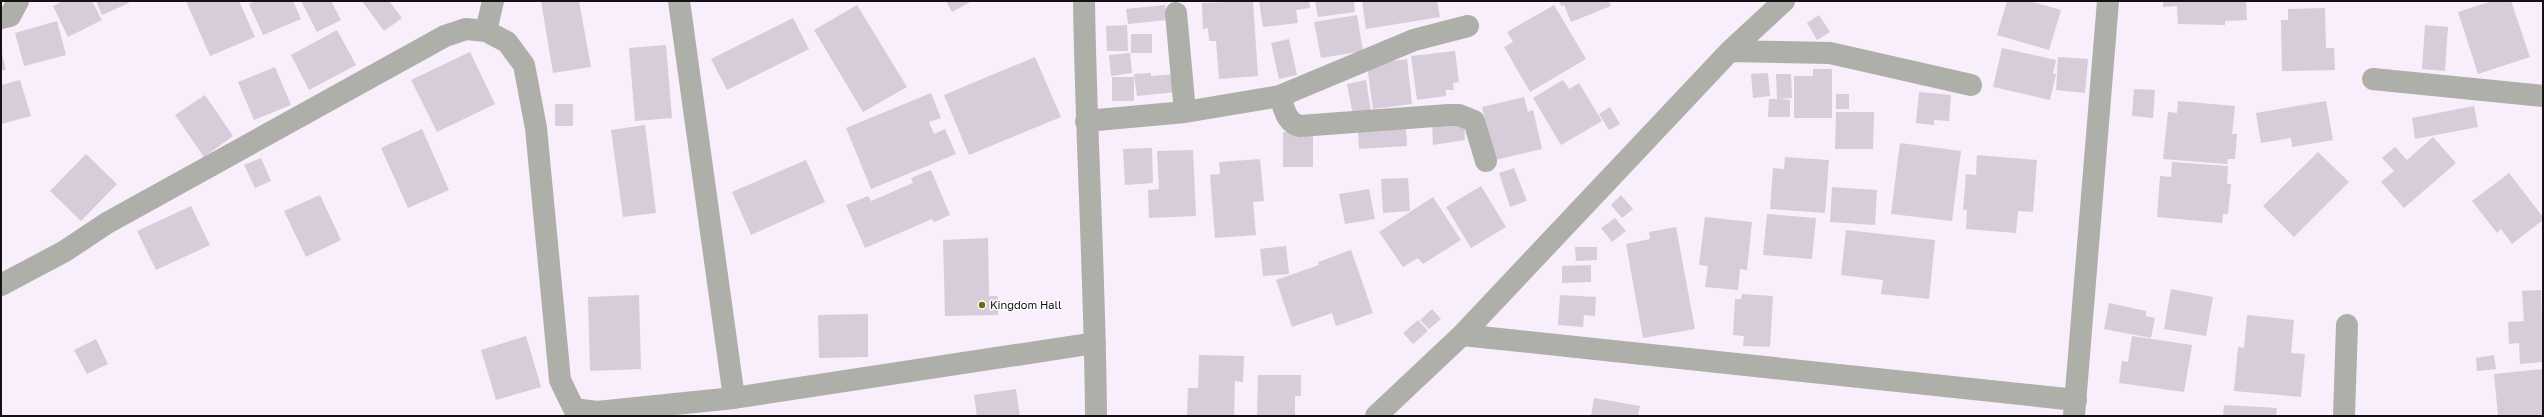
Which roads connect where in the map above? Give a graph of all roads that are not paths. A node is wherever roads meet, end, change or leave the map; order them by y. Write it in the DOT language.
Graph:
graph roads {
  1 [pos="18,1"];
  2 [pos="493,1"];
  3 [pos="679,1"];
  4 [pos="1084,1"];
  5 [pos="1784,1"];
  6 [pos="2108,1"];
  7 [pos="1176,13"];
  8 [pos="1,18"];
  9 [pos="1468,26"];
  10 [pos="486,32"];
  11 [pos="1730,51"];
  12 [pos="2373,79"];
  13 [pos="1972,85"];
  14 [pos="1280,96"];
  15 [pos="2543,96"];
  16 [pos="1185,112"];
  17 [pos="1086,121"];
  18 [pos="1486,161"];
  19 [pos="1,286"];
  20 [pos="2348,325"];
  21 [pos="1462,335"];
  22 [pos="1095,343"];
  23 [pos="734,398"];
  24 [pos="2075,408"];
  25 [pos="1096,416"];
  26 [pos="1376,416"];
  27 [pos="2344,416"];
  1 -- 8 [label="street"];
  2 -- 10 [label="street"];
  3 -- 23 [label="street"];
  4 -- 17 [label="street"];
  5 -- 11 [label="street"];
  6 -- 24 [label="street"];
  7 -- 16 [label="street"];
  9 -- 14 [label="street"];
  10 -- 19 [label="street"];
  10 -- 23 [label="street"];
  11 -- 13 [label="street"];
  11 -- 21 [label="street"];
  12 -- 15 [label="street"];
  14 -- 16 [label="street"];
  14 -- 18 [label="street"];
  16 -- 17 [label="street"];
  17 -- 22 [label="street"];
  20 -- 27 [label="street"];
  21 -- 24 [label="street"];
  21 -- 26 [label="street"];
  22 -- 23 [label="street"];
  22 -- 25 [label="street"];
}
